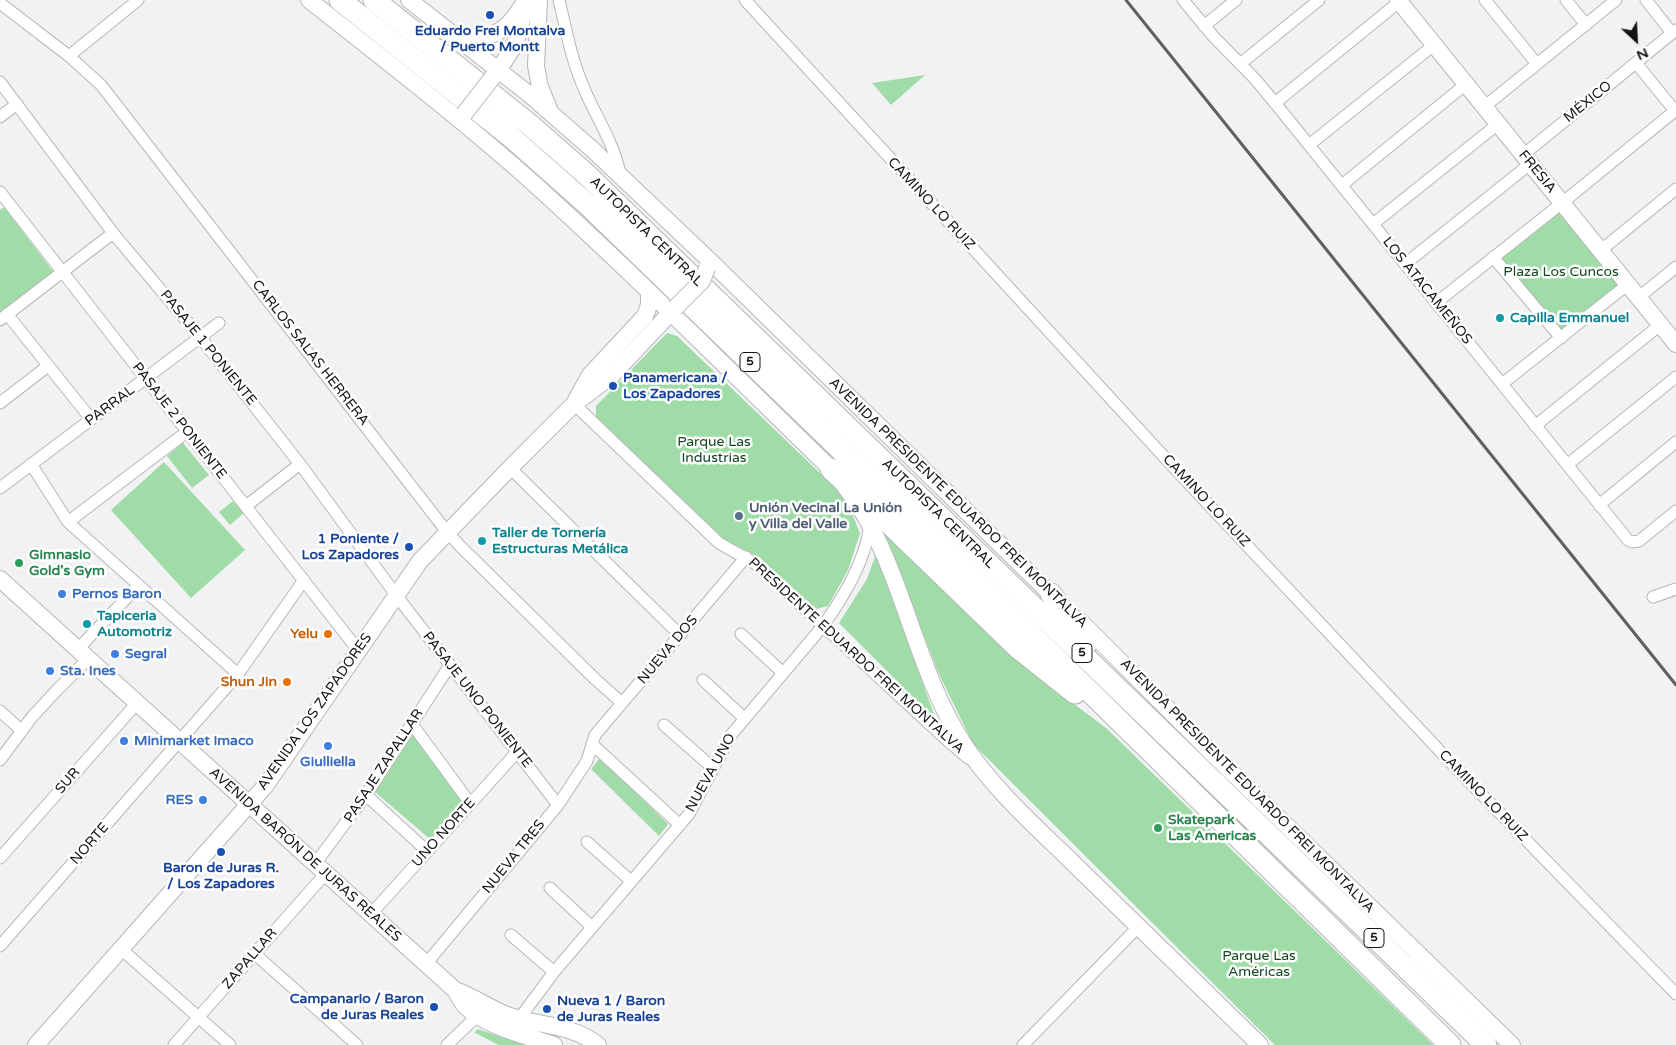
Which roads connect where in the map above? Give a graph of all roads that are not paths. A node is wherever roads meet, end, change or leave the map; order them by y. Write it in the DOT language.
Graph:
graph roads {
  1 [pos="138,0"];
  2 [pos="309,0"];
  3 [pos="340,0"];
  4 [pos="374,0"];
  5 [pos="409,0"];
  6 [pos="559,0"];
  7 [pos="744,0"];
  8 [pos="1183,0"];
  9 [pos="1236,0"];
  10 [pos="1319,0"];
  11 [pos="1485,0"];
  12 [pos="1566,0"];
  13 [pos="1616,0"];
  14 [pos="1646,0"];
  15 [pos="529,1"];
  16 [pos="1398,1"];
  17 [pos="0,3"];
  18 [pos="1586,25"];
  19 [pos="1204,26"];
  20 [pos="1674,32"];
  21 [pos="453,34"];
  22 [pos="1434,45"];
  23 [pos="69,56"];
  24 [pos="1636,63"];
  25 [pos="1240,64"];
  26 [pos="1537,64"];
  27 [pos="495,74"];
  28 [pos="0,82"];
  29 [pos="1466,84"];
  30 [pos="1276,103"];
  31 [pos="17,104"];
  32 [pos="1484,107"];
  33 [pos="1675,110"];
  34 [pos="550,111"];
  35 [pos="0,117"];
  36 [pos="462,117"];
  37 [pos="1498,124"];
  38 [pos="1309,144"];
  39 [pos="1527,160"];
  40 [pos="620,174"];
  41 [pos="1342,185"];
  42 [pos="1676,189"];
  43 [pos="2,198"];
  44 [pos="1562,203"];
  45 [pos="1373,224"];
  46 [pos="113,233"];
  47 [pos="1600,251"];
  48 [pos="1494,257"];
  49 [pos="706,262"];
  50 [pos="1405,264"];
  51 [pos="1676,267"];
  52 [pos="62,272"];
  53 [pos="1628,284"];
  54 [pos="649,292"];
  55 [pos="1638,298"];
  56 [pos="1436,303"];
  57 [pos="673,311"];
  58 [pos="3,317"];
  59 [pos="219,323"];
  60 [pos="1660,325"];
  61 [pos="200,337"];
  62 [pos="1561,338"];
  63 [pos="1676,344"];
  64 [pos="48,366"];
  65 [pos="1676,376"];
  66 [pos="146,378"];
  67 [pos="1502,384"];
  68 [pos="0,403"];
  69 [pos="574,404"];
  70 [pos="91,420"];
  71 [pos="1535,426"];
  72 [pos="188,431"];
  73 [pos="1676,442"];
  74 [pos="31,464"];
  75 [pos="300,464"];
  76 [pos="1567,465"];
  77 [pos="510,468"];
  78 [pos="831,469"];
  79 [pos="0,488"];
  80 [pos="1599,505"];
  81 [pos="246,506"];
  82 [pos="1676,511"];
  83 [pos="68,522"];
  84 [pos="870,526"];
  85 [pos="447,532"];
  86 [pos="746,557"];
  87 [pos="0,579"];
  88 [pos="304,580"];
  89 [pos="138,586"];
  90 [pos="1676,588"];
  91 [pos="1051,594"];
  92 [pos="396,595"];
  93 [pos="1653,597"];
  94 [pos="823,626"];
  95 [pos="741,634"];
  96 [pos="680,635"];
  97 [pos="358,650"];
  98 [pos="83,654"];
  99 [pos="450,665"];
  100 [pos="783,673"];
  101 [pos="238,674"];
  102 [pos="703,680"];
  103 [pos="137,703"];
  104 [pos="622,703"];
  105 [pos="1135,704"];
  106 [pos="0,712"];
  107 [pos="744,718"];
  108 [pos="412,724"];
  109 [pos="664,725"];
  110 [pos="22,731"];
  111 [pos="179,741"];
  112 [pos="592,744"];
  113 [pos="1143,744"];
  114 [pos="517,752"];
  115 [pos="0,760"];
  116 [pos="713,768"];
  117 [pos="982,769"];
  118 [pos="366,795"];
  119 [pos="470,803"];
  120 [pos="249,804"];
  121 [pos="558,805"];
  122 [pos="680,825"];
  123 [pos="587,842"];
  124 [pos="427,852"];
  125 [pos="0,858"];
  126 [pos="321,869"];
  127 [pos="631,881"];
  128 [pos="550,888"];
  129 [pos="371,914"];
  130 [pos="592,927"];
  131 [pos="1138,927"];
  132 [pos="511,935"];
  133 [pos="0,946"];
  134 [pos="121,949"];
  135 [pos="255,954"];
  136 [pos="426,964"];
  137 [pos="554,972"];
  138 [pos="454,990"];
  139 [pos="1676,994"];
  140 [pos="478,1015"];
  141 [pos="199,1017"];
  142 [pos="514,1024"];
  143 [pos="36,1045"];
  144 [pos="174,1045"];
  145 [pos="230,1045"];
  146 [pos="357,1045"];
  147 [pos="448,1045"];
  148 [pos="554,1045"];
  149 [pos="598,1045"];
  150 [pos="1023,1045"];
  151 [pos="1260,1045"];
  152 [pos="1450,1045"];
  153 [pos="1486,1045"];
  154 [pos="1512,1045"];
  1 -- 23 [label="street"];
  2 -- 36 [label="main road"];
  3 -- 113 [label="highway, AUTOPISTA CENTRAL / 5"];
  4 -- 105 [label="highway, AUTOPISTA CENTRAL / 5"];
  5 -- 21 [label="main road, AVENIDA PRESIDENTE EDUARDO FREI MONTALVA"];
  6 -- 40 [label="street"];
  7 -- 139 [label="street, CAMINO LO RUIZ"];
  8 -- 19 [label="street, LOS ATACAMEÑOS"];
  9 -- 19 [label="street"];
  10 -- 25 [label="street"];
  11 -- 26 [label="street"];
  12 -- 18 [label="street"];
  13 -- 18 [label="street"];
  14 -- 20 [label="street"];
  15 -- 21 [label="main road"];
  15 -- 27 [label="main road"];
  15 -- 34 [label="main road"];
  16 -- 22 [label="main road, FRESIA"];
  16 -- 30 [label="street"];
  17 -- 23 [label="street, CARLOS SALAS HERRERA"];
  18 -- 26 [label="street"];
  19 -- 25 [label="street, LOS ATACAMEÑOS"];
  20 -- 24 [label="street, MÉXICO"];
  21 -- 27 [label="main road, AVENIDA PRESIDENTE EDUARDO FREI MONTALVA"];
  22 -- 29 [label="main road, FRESIA"];
  22 -- 38 [label="street"];
  23 -- 85 [label="street, CARLOS SALAS HERRERA"];
  24 -- 33 [label="street"];
  24 -- 39 [label="street, MÉXICO"];
  25 -- 30 [label="street, LOS ATACAMEÑOS"];
  26 -- 32 [label="street"];
  27 -- 34 [label="main road, AVENIDA PRESIDENTE EDUARDO FREI MONTALVA"];
  27 -- 36 [label="main road, bridge"];
  28 -- 31 [label="street, PASAJE 1 PONIENTE"];
  29 -- 32 [label="main road, FRESIA"];
  29 -- 41 [label="street"];
  30 -- 38 [label="street, LOS ATACAMEÑOS"];
  31 -- 35 [label="street"];
  31 -- 46 [label="street, PASAJE 1 PONIENTE"];
  32 -- 37 [label="main road, FRESIA"];
  33 -- 44 [label="street"];
  34 -- 40 [label="main road, AVENIDA PRESIDENTE EDUARDO FREI MONTALVA"];
  36 -- 54 [label="main road"];
  37 -- 39 [label="main road, FRESIA"];
  37 -- 45 [label="street"];
  38 -- 41 [label="street, LOS ATACAMEÑOS"];
  39 -- 44 [label="main road, FRESIA"];
  39 -- 50 [label="street, MÉXICO"];
  40 -- 49 [label="main road, AVENIDA PRESIDENTE EDUARDO FREI MONTALVA"];
  41 -- 45 [label="street, LOS ATACAMEÑOS"];
  42 -- 47 [label="street"];
  43 -- 52 [label="street, PASAJE 2 PONIENTE"];
  44 -- 47 [label="main road, FRESIA"];
  44 -- 48 [label="street"];
  45 -- 50 [label="street, LOS ATACAMEÑOS"];
  46 -- 52 [label="street"];
  46 -- 61 [label="street, PASAJE 1 PONIENTE"];
  47 -- 53 [label="main road, FRESIA"];
  48 -- 56 [label="street"];
  48 -- 62 [label="street"];
  49 -- 57 [label="main road, AVENIDA LOS ZAPADORES, bridge"];
  49 -- 91 [label="main road, AVENIDA PRESIDENTE EDUARDO FREI MONTALVA"];
  50 -- 56 [label="street, LOS ATACAMEÑOS"];
  51 -- 55 [label="street"];
  52 -- 58 [label="street"];
  52 -- 66 [label="street, PASAJE 2 PONIENTE"];
  53 -- 55 [label="main road, FRESIA"];
  53 -- 62 [label="street"];
  54 -- 57 [label="main road"];
  54 -- 69 [label="main road, AVENIDA LOS ZAPADORES"];
  55 -- 60 [label="main road, FRESIA"];
  56 -- 67 [label="street, LOS ATACAMEÑOS"];
  57 -- 69 [label="main road, AVENIDA LOS ZAPADORES"];
  57 -- 78 [label="main road"];
  58 -- 64 [label="street"];
  59 -- 61 [label="street, PARRAL"];
  60 -- 63 [label="main road, FRESIA"];
  60 -- 71 [label="street"];
  61 -- 66 [label="street, PARRAL"];
  61 -- 75 [label="street, PASAJE 1 PONIENTE"];
  62 -- 67 [label="street"];
  64 -- 68 [label="street"];
  64 -- 70 [label="street"];
  65 -- 76 [label="street"];
  66 -- 70 [label="street, PARRAL"];
  66 -- 72 [label="street, PASAJE 2 PONIENTE"];
  67 -- 71 [label="street, LOS ATACAMEÑOS"];
  69 -- 77 [label="main road, AVENIDA LOS ZAPADORES"];
  69 -- 86 [label="street, PRESIDENTE EDUARDO FREI MONTALVA"];
  70 -- 74 [label="street, PARRAL"];
  71 -- 76 [label="street, LOS ATACAMEÑOS"];
  72 -- 81 [label="street, PASAJE 2 PONIENTE"];
  72 -- 83 [label="street"];
  73 -- 80 [label="street"];
  74 -- 79 [label="street, PARRAL"];
  74 -- 83 [label="street"];
  75 -- 81 [label="street"];
  75 -- 92 [label="street, PASAJE 1 PONIENTE"];
  76 -- 80 [label="street, LOS ATACAMEÑOS"];
  77 -- 85 [label="main road, AVENIDA LOS ZAPADORES"];
  77 -- 96 [label="street"];
  78 -- 84 [label="main road"];
  78 -- 113 [label="highway"];
  80 -- 82 [label="street, LOS ATACAMEÑOS"];
  81 -- 88 [label="street, PASAJE 2 PONIENTE"];
  83 -- 89 [label="street"];
  84 -- 94 [label="street, NUEVA UNO"];
  84 -- 117 [label="main road"];
  85 -- 92 [label="main road, AVENIDA LOS ZAPADORES"];
  85 -- 104 [label="street, CARLOS SALAS HERRERA"];
  86 -- 94 [label="street, PRESIDENTE EDUARDO FREI MONTALVA"];
  86 -- 96 [label="street, NUEVA DOS"];
  87 -- 98 [label="main road, AVENIDA BARÓN DE JURAS REALES"];
  88 -- 97 [label="street, PASAJE 2 PONIENTE"];
  88 -- 101 [label="street, NORTE"];
  89 -- 98 [label="street"];
  89 -- 101 [label="street"];
  90 -- 93 [label="street"];
  91 -- 105 [label="highway"];
  91 -- 154 [label="main road, AVENIDA PRESIDENTE EDUARDO FREI MONTALVA"];
  92 -- 97 [label="main road, AVENIDA LOS ZAPADORES"];
  92 -- 99 [label="street, PASAJE UNO PONIENTE"];
  94 -- 100 [label="street, NUEVA UNO"];
  94 -- 117 [label="street, PRESIDENTE EDUARDO FREI MONTALVA"];
  95 -- 100 [label="street"];
  96 -- 104 [label="street, NUEVA DOS"];
  97 -- 120 [label="main road, AVENIDA LOS ZAPADORES"];
  98 -- 103 [label="main road, AVENIDA BARÓN DE JURAS REALES"];
  98 -- 110 [label="street"];
  99 -- 108 [label="street, PASAJE ZAPALLAR"];
  99 -- 114 [label="street, PASAJE UNO PONIENTE"];
  100 -- 107 [label="street, NUEVA UNO"];
  101 -- 111 [label="street, NORTE"];
  102 -- 107 [label="street"];
  103 -- 111 [label="main road, AVENIDA BARÓN DE JURAS REALES"];
  103 -- 125 [label="street, SUR"];
  104 -- 112 [label="street, NUEVA DOS"];
  105 -- 153 [label="highway, AUTOPISTA CENTRAL / 5"];
  106 -- 110 [label="street"];
  107 -- 116 [label="street, NUEVA UNO"];
  108 -- 118 [label="street, PASAJE ZAPALLAR"];
  108 -- 119 [label="street"];
  109 -- 116 [label="street"];
  110 -- 115 [label="street"];
  111 -- 120 [label="main road, AVENIDA BARÓN DE JURAS REALES"];
  111 -- 133 [label="street, NORTE"];
  112 -- 121 [label="street, NUEVA TRES"];
  112 -- 122 [label="street"];
  113 -- 152 [label="highway, AUTOPISTA CENTRAL / 5"];
  114 -- 119 [label="street, UNO NORTE"];
  114 -- 121 [label="street, PASAJE UNO PONIENTE"];
  116 -- 122 [label="street, NUEVA UNO"];
  117 -- 131 [label="main road"];
  118 -- 124 [label="street"];
  118 -- 126 [label="street, PASAJE ZAPALLAR"];
  119 -- 124 [label="street, UNO NORTE"];
  120 -- 126 [label="main road, AVENIDA BARÓN DE JURAS REALES"];
  120 -- 134 [label="main road, AVENIDA LOS ZAPADORES"];
  121 -- 136 [label="street, NUEVA TRES"];
  122 -- 127 [label="street, NUEVA UNO"];
  123 -- 127 [label="street"];
  124 -- 129 [label="street, UNO NORTE"];
  126 -- 129 [label="main road, AVENIDA BARÓN DE JURAS REALES"];
  126 -- 135 [label="street, ZAPALLAR"];
  127 -- 130 [label="street, NUEVA UNO"];
  128 -- 130 [label="street"];
  129 -- 136 [label="main road, AVENIDA BARÓN DE JURAS REALES"];
  130 -- 137 [label="street, NUEVA UNO"];
  131 -- 150 [label="street"];
  131 -- 151 [label="main road"];
  132 -- 137 [label="street"];
  134 -- 141 [label="street"];
  134 -- 143 [label="main road, AVENIDA LOS ZAPADORES"];
  135 -- 141 [label="street, ZAPALLAR"];
  135 -- 146 [label="street"];
  136 -- 138 [label="main road, AVENIDA BARÓN DE JURAS REALES"];
  137 -- 142 [label="street, NUEVA UNO"];
  138 -- 140 [label="main road, AVENIDA BARÓN DE JURAS REALES"];
  138 -- 142 [label="main road, AVENIDA BARÓN DE JURAS REALES"];
  140 -- 142 [label="main road, AVENIDA BARÓN DE JURAS REALES"];
  140 -- 147 [label="street"];
  141 -- 144 [label="street, ZAPALLAR"];
  141 -- 145 [label="street"];
  142 -- 148 [label="main road, AVENIDA BARÓN DE JURAS REALES"];
  142 -- 149 [label="main road, AVENIDA BARÓN DE JURAS REALES"];
}
